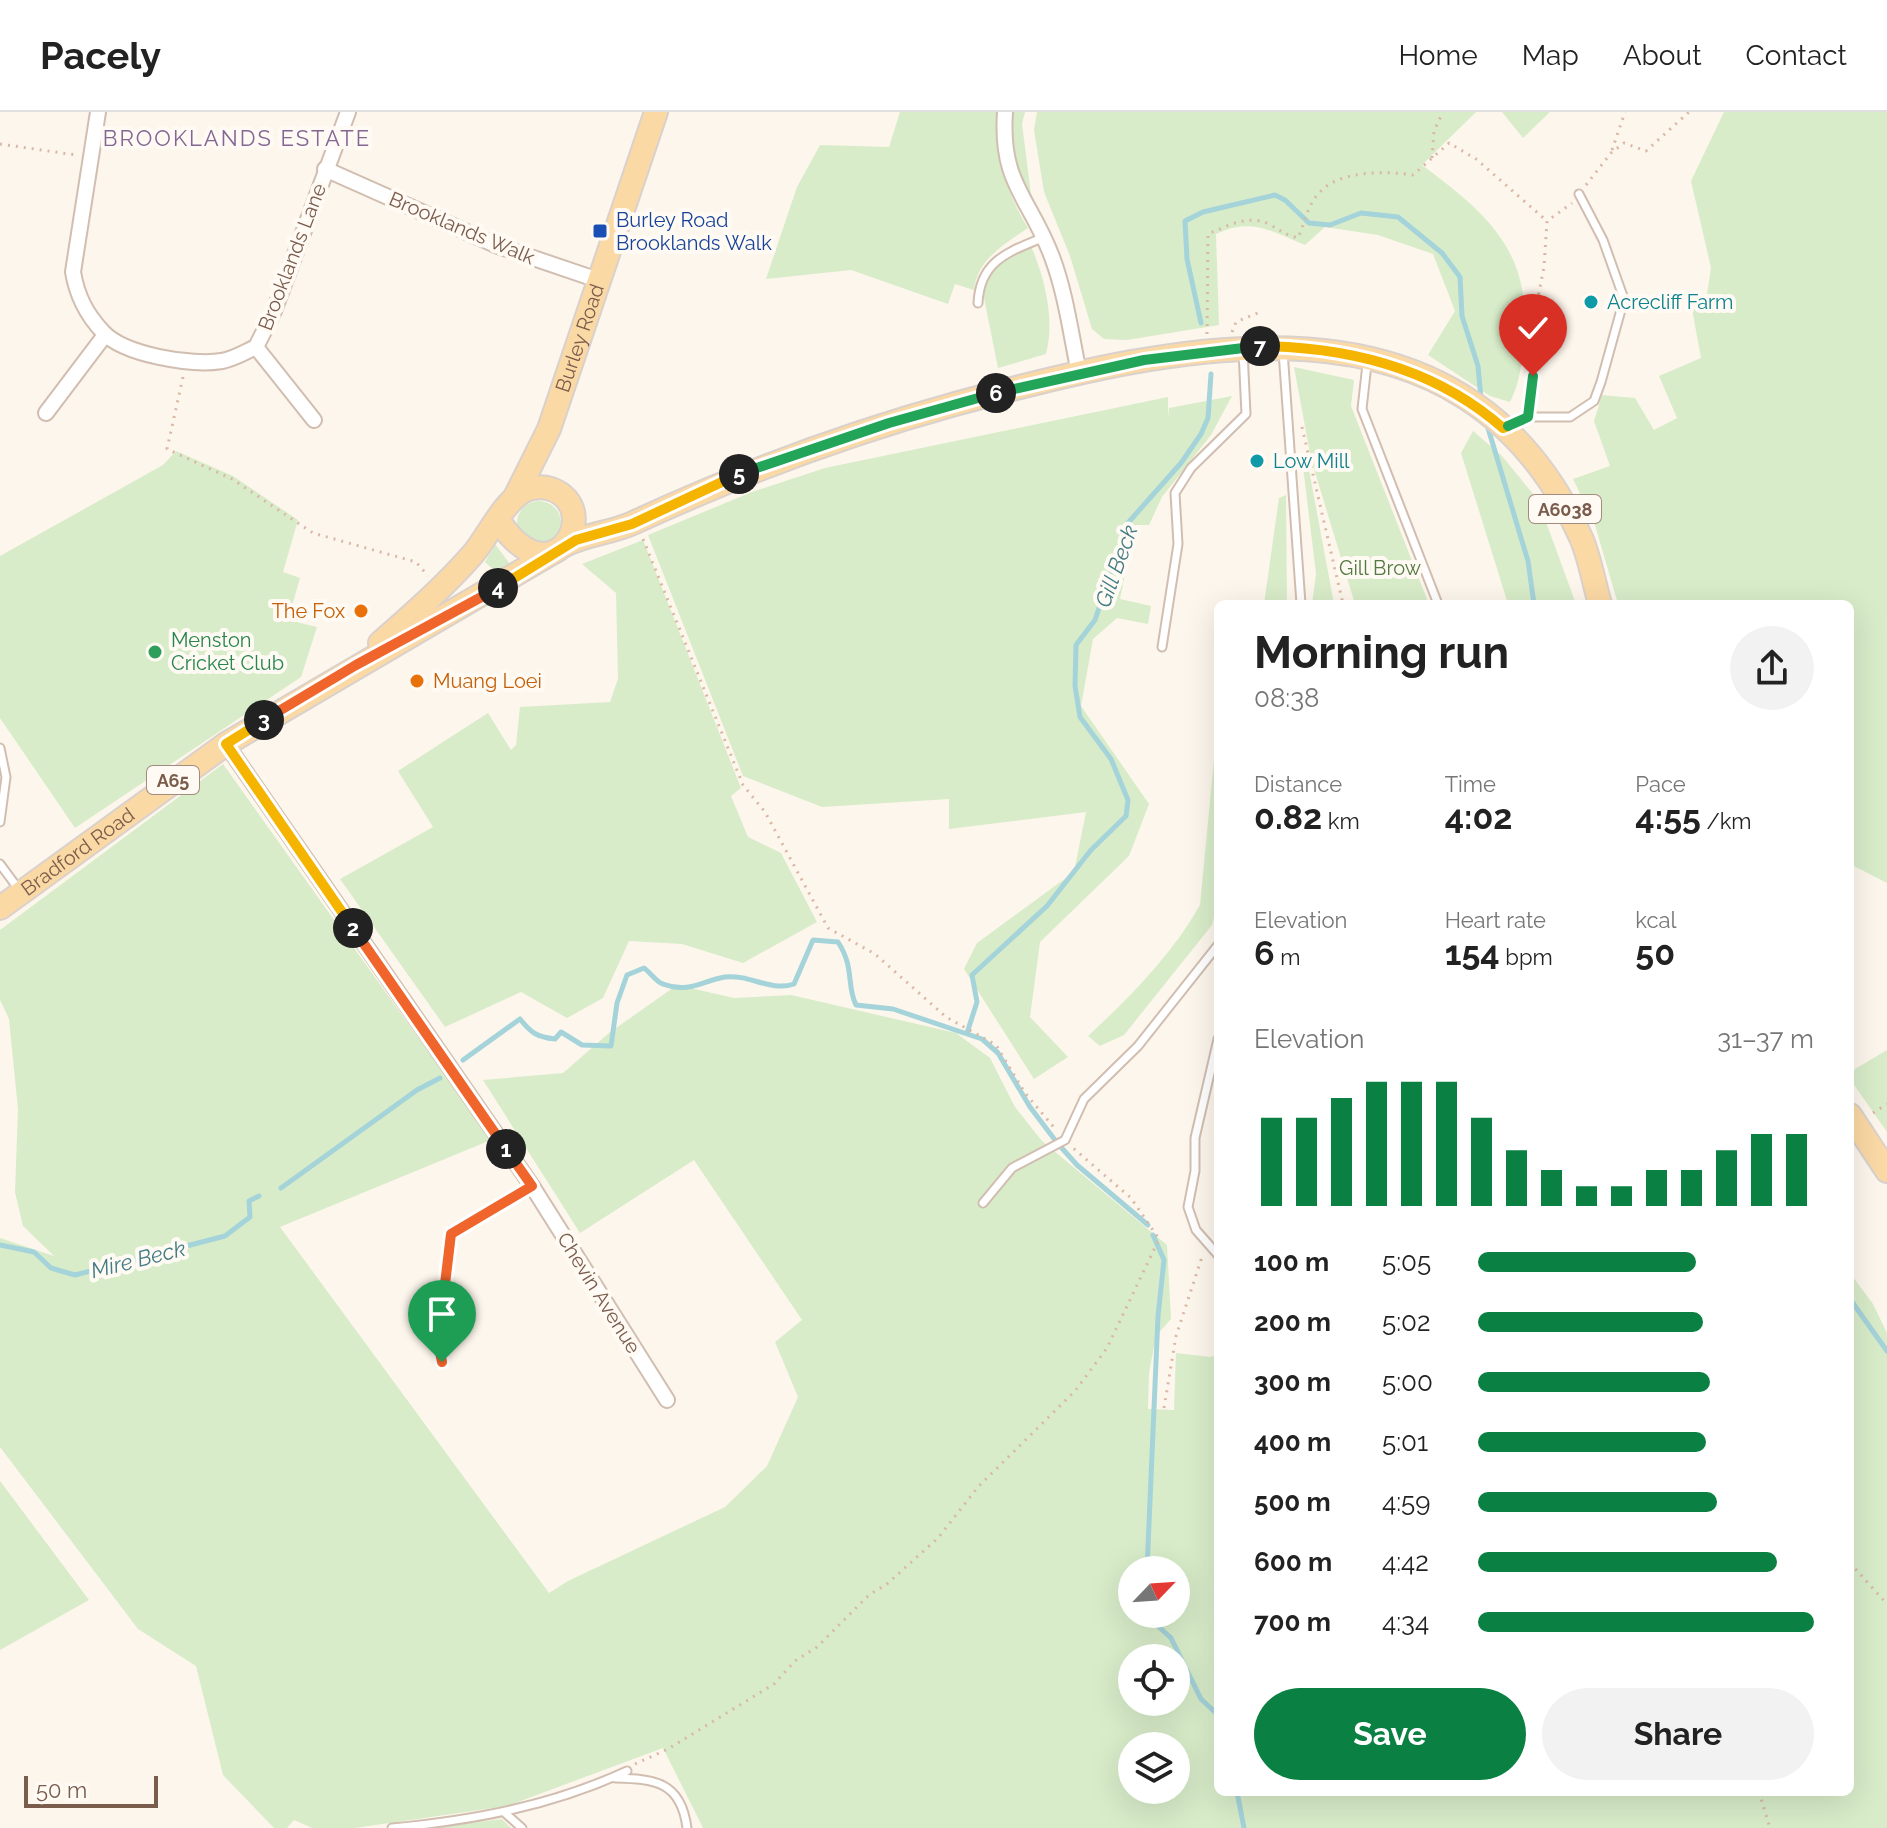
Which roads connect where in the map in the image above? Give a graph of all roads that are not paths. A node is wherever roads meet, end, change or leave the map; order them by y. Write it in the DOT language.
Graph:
graph roads {
  1 [pos="98,112"];
  2 [pos="348,112"];
  3 [pos="656,112"];
  4 [pos="1005,112"];
  5 [pos="325,169"];
  6 [pos="1579,194"];
  7 [pos="1042,238"];
  8 [pos="601,281"];
  9 [pos="978,303"];
  10 [pos="105,335"];
  11 [pos="1283,346"];
  12 [pos="256,347"];
  13 [pos="1225,348"];
  14 [pos="1367,357"];
  15 [pos="1079,373"];
  16 [pos="46,413"];
  17 [pos="314,420"];
  18 [pos="1503,428"];
  19 [pos="549,429"];
  20 [pos="513,500"];
  21 [pos="565,500"];
  22 [pos="659,509"];
  23 [pos="499,521"];
  24 [pos="561,548"];
  25 [pos="1301,600"];
  26 [pos="1436,600"];
  27 [pos="1599,600"];
  28 [pos="1162,647"];
  29 [pos="356,665"];
  30 [pos="226,744"];
  31 [pos="0,748"];
  32 [pos="0,822"];
  33 [pos="0,864"];
  34 [pos="21,891"];
  35 [pos="0,908"];
  36 [pos="1214,950"];
  37 [pos="1214,1056"];
  38 [pos="1854,1124"];
  39 [pos="1887,1171"];
  40 [pos="532,1186"];
  41 [pos="983,1203"];
  42 [pos="1214,1250"];
  43 [pos="442,1362"];
  44 [pos="667,1400"];
  45 [pos="626,1769"];
  46 [pos="608,1778"];
  47 [pos="505,1813"];
  48 [pos="392,1828"];
  49 [pos="522,1828"];
  50 [pos="687,1828"];
  1 -- 10 [label="street, Brooklands Lane"];
  2 -- 5 [label="street, Brooklands Lane"];
  3 -- 8 [label="main road, Burley Road / A65"];
  4 -- 7 [label="street"];
  5 -- 8 [label="street, Brooklands Walk"];
  5 -- 12 [label="street, Brooklands Lane"];
  6 -- 18 [label="lane"];
  7 -- 9 [label="lane"];
  7 -- 15 [label="street"];
  8 -- 19 [label="main road, Burley Road / A65"];
  10 -- 12 [label="street, Brooklands Lane"];
  10 -- 16 [label="street"];
  11 -- 13 [label="main road, A6038"];
  11 -- 14 [label="main road, A6038"];
  11 -- 25 [label="lane"];
  12 -- 17 [label="street"];
  13 -- 15 [label="main road, A6038"];
  13 -- 28 [label="lane"];
  14 -- 18 [label="main road, A6038"];
  14 -- 26 [label="lane"];
  15 -- 22 [label="main road, A6038"];
  18 -- 27 [label="main road, A6038"];
  19 -- 20 [label="main road, Burley Road / A65"];
  19 -- 21 [label="main road, Burley Road / A65"];
  20 -- 21 [label="main road"];
  20 -- 23 [label="main road, A65"];
  21 -- 22 [label="main road, A6038"];
  21 -- 24 [label="main road, A65"];
  22 -- 24 [label="main road, A6038"];
  23 -- 24 [label="main road"];
  23 -- 29 [label="main road, Bradford Road / A65"];
  24 -- 29 [label="main road, Bradford Road / A65"];
  29 -- 30 [label="main road, Bradford Road / A65"];
  30 -- 34 [label="main road, Bradford Road / A65"];
  30 -- 40 [label="street, Chevin Avenue"];
  31 -- 32 [label="lane"];
  33 -- 34 [label="lane"];
  34 -- 35 [label="main road, Bradford Road / A65"];
  36 -- 41 [label="lane"];
  37 -- 42 [label="lane"];
  38 -- 39 [label="main road"];
  40 -- 43 [label="lane"];
  40 -- 44 [label="street, Chevin Avenue"];
  45 -- 46 [label="lane"];
  46 -- 47 [label="lane"];
  46 -- 50 [label="lane"];
  47 -- 48 [label="lane"];
  47 -- 49 [label="lane"];
}
